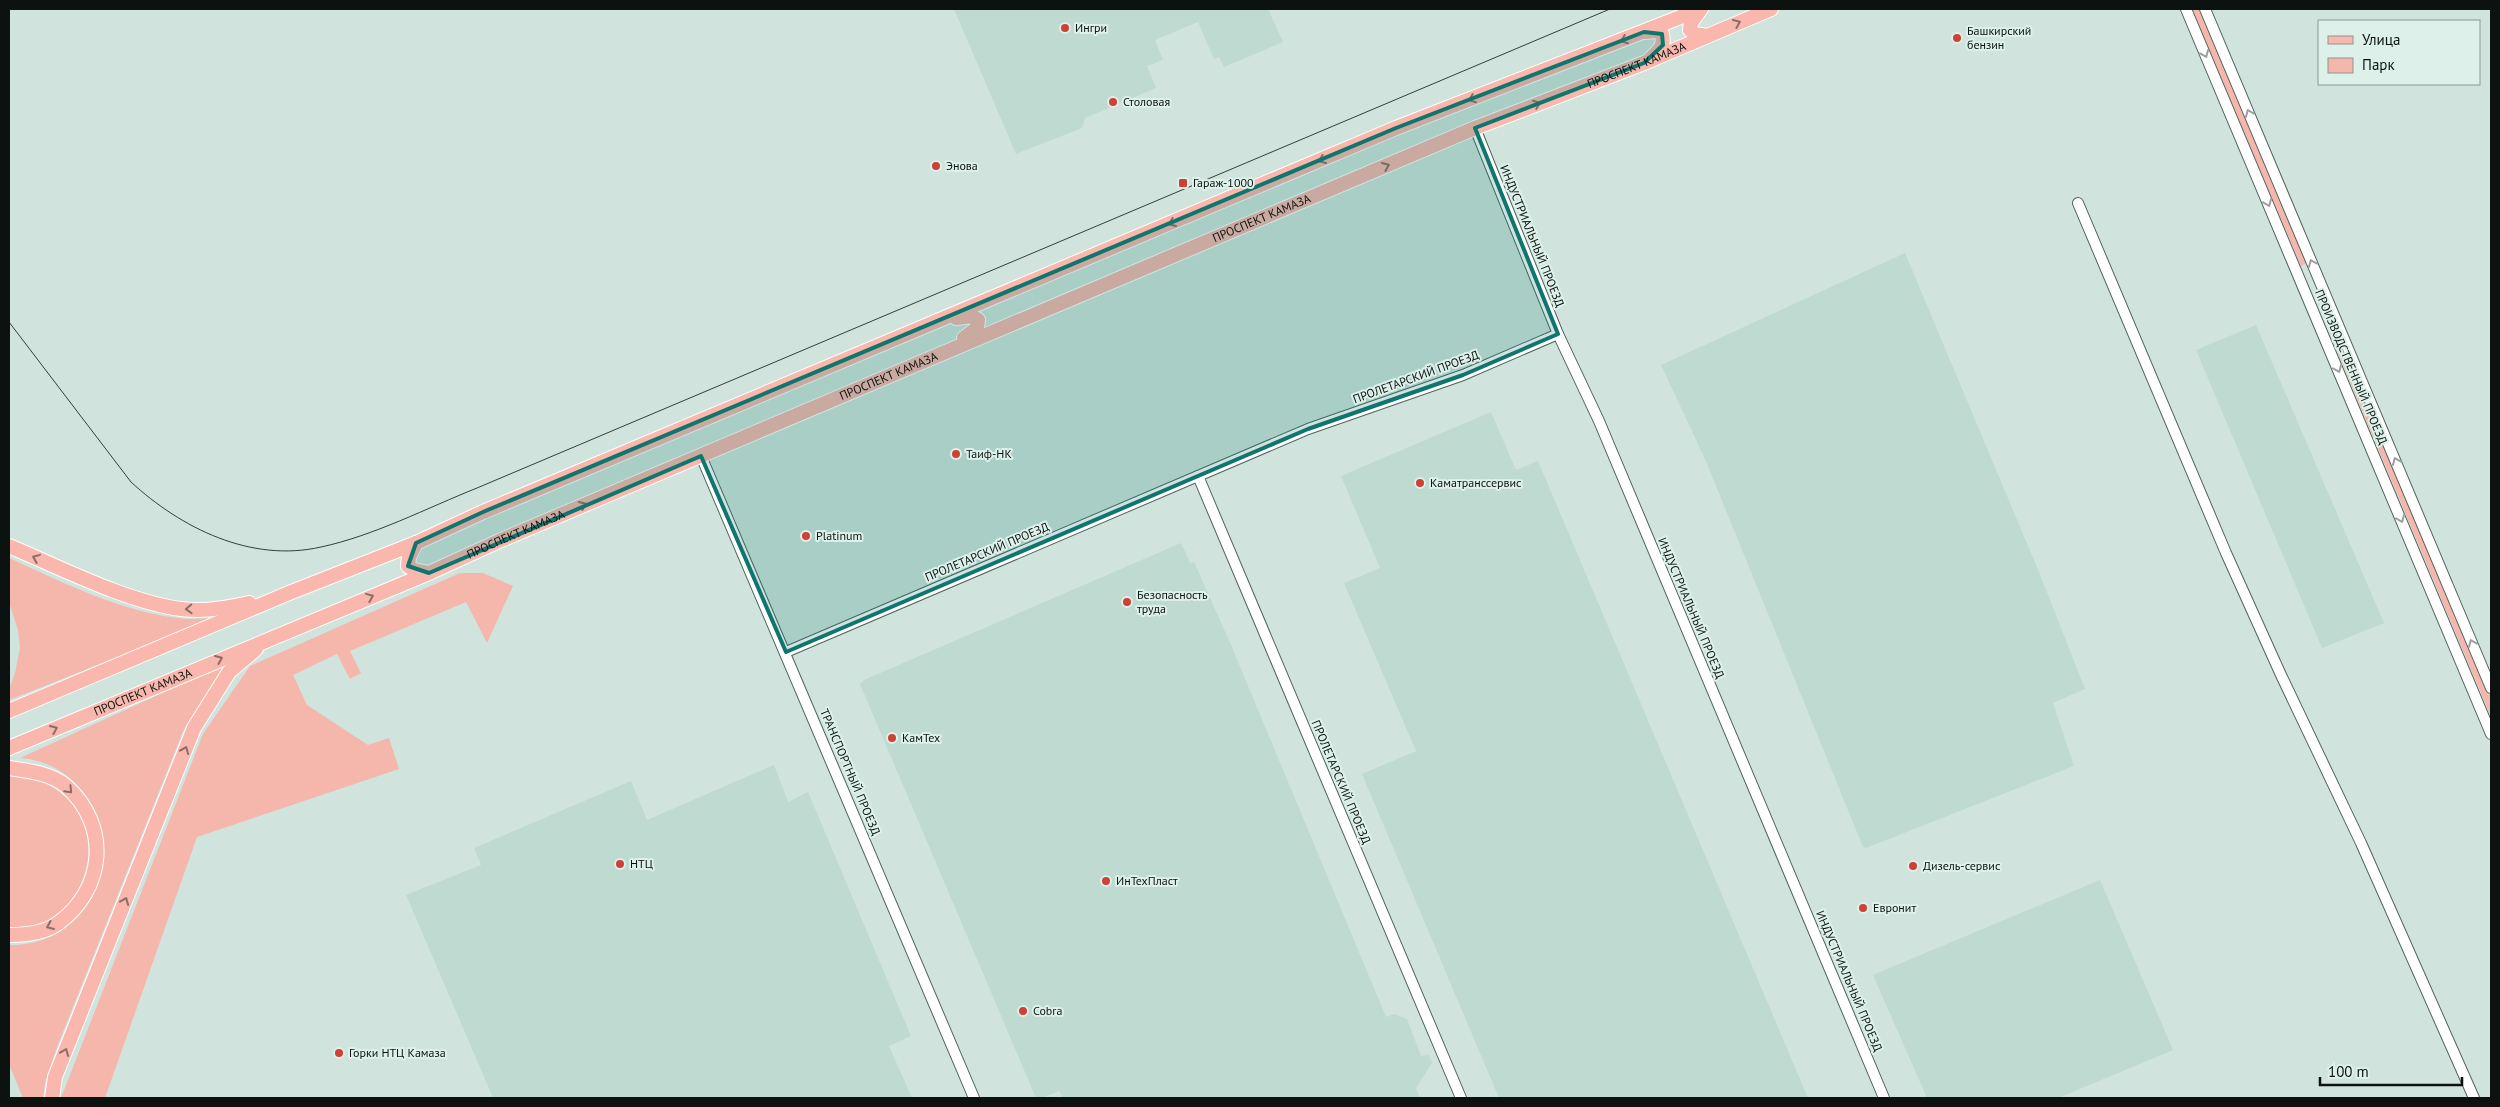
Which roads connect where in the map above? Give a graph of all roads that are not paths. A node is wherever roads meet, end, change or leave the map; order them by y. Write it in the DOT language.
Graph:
graph roads {
  1 [pos="1700,9"];
  2 [pos="1771,9"];
  3 [pos="2186,9"];
  4 [pos="2205,9"];
  5 [pos="1644,32"];
  6 [pos="1707,36"];
  7 [pos="1644,63"];
  8 [pos="1475,128"];
  9 [pos="2078,203"];
  10 [pos="2331,308"];
  11 [pos="2316,315"];
  12 [pos="940,320"];
  13 [pos="1558,334"];
  14 [pos="950,350"];
  15 [pos="701,456"];
  16 [pos="1198,476"];
  17 [pos="416,543"];
  18 [pos="9,546"];
  19 [pos="429,573"];
  20 [pos="289,593"];
  21 [pos="291,629"];
  22 [pos="786,652"];
  23 [pos="2491,688"];
  24 [pos="9,711"];
  25 [pos="2491,734"];
  26 [pos="9,748"];
  27 [pos="9,768"];
  28 [pos="9,935"];
  29 [pos="52,1098"];
  30 [pos="974,1098"];
  31 [pos="1461,1098"];
  32 [pos="1884,1098"];
  33 [pos="2474,1098"];
  1 -- 5 [label="main road"];
  1 -- 6 [label="main road"];
  6 -- 2 [label="main road, ПРОСПЕКТ КАМАЗА, one-way"];
  3 -- 11 [label="street, ПРОИЗВОДСТВЕННЫЙ ПРОЕЗД, one-way"];
  10 -- 4 [label="street, ПРОИЗВОДСТВЕННЫЙ ПРОЕЗД, one-way"];
  5 -- 7 [label="main road"];
  5 -- 12 [label="main road, one-way"];
  6 -- 7 [label="main road, ПРОСПЕКТ КАМАЗА"];
  8 -- 7 [label="main road, ПРОСПЕКТ КАМАЗА, one-way"];
  8 -- 13 [label="street, ИНДУСТРИАЛЬНЫЙ ПРОЕЗД"];
  14 -- 8 [label="main road, ПРОСПЕКТ КАМАЗА, one-way"];
  9 -- 33 [label="street"];
  10 -- 11 [label="street"];
  23 -- 10 [label="street, ПРОИЗВОДСТВЕННЫЙ ПРОЕЗД, one-way"];
  11 -- 25 [label="street, ПРОИЗВОДСТВЕННЫЙ ПРОЕЗД, one-way"];
  12 -- 14 [label="main road"];
  12 -- 17 [label="main road"];
  13 -- 16 [label="street, ПРОЛЕТАРСКИЙ ПРОЕЗД"];
  13 -- 32 [label="street, ИНДУСТРИАЛЬНЫЙ ПРОЕЗД"];
  14 -- 15 [label="main road, ПРОСПЕКТ КАМАЗА"];
  19 -- 15 [label="main road, ПРОСПЕКТ КАМАЗА, one-way"];
  15 -- 22 [label="street, ТРАНСПОРТНЫЙ ПРОЕЗД"];
  16 -- 22 [label="street, ПРОЛЕТАРСКИЙ ПРОЕЗД"];
  16 -- 31 [label="street, ПРОЛЕТАРСКИЙ ПРОЕЗД"];
  17 -- 19 [label="main road"];
  17 -- 20 [label="main road"];
  20 -- 18 [label="main road, one-way"];
  21 -- 19 [label="main road, ПРОСПЕКТ КАМАЗА, one-way"];
  20 -- 24 [label="main road"];
  26 -- 21 [label="main road, ПРОСПЕКТ КАМАЗА, one-way"];
  29 -- 21 [label="main road, one-way"];
  22 -- 30 [label="street, ТРАНСПОРТНЫЙ ПРОЕЗД"];
  27 -- 28 [label="main road, one-way"];
}
